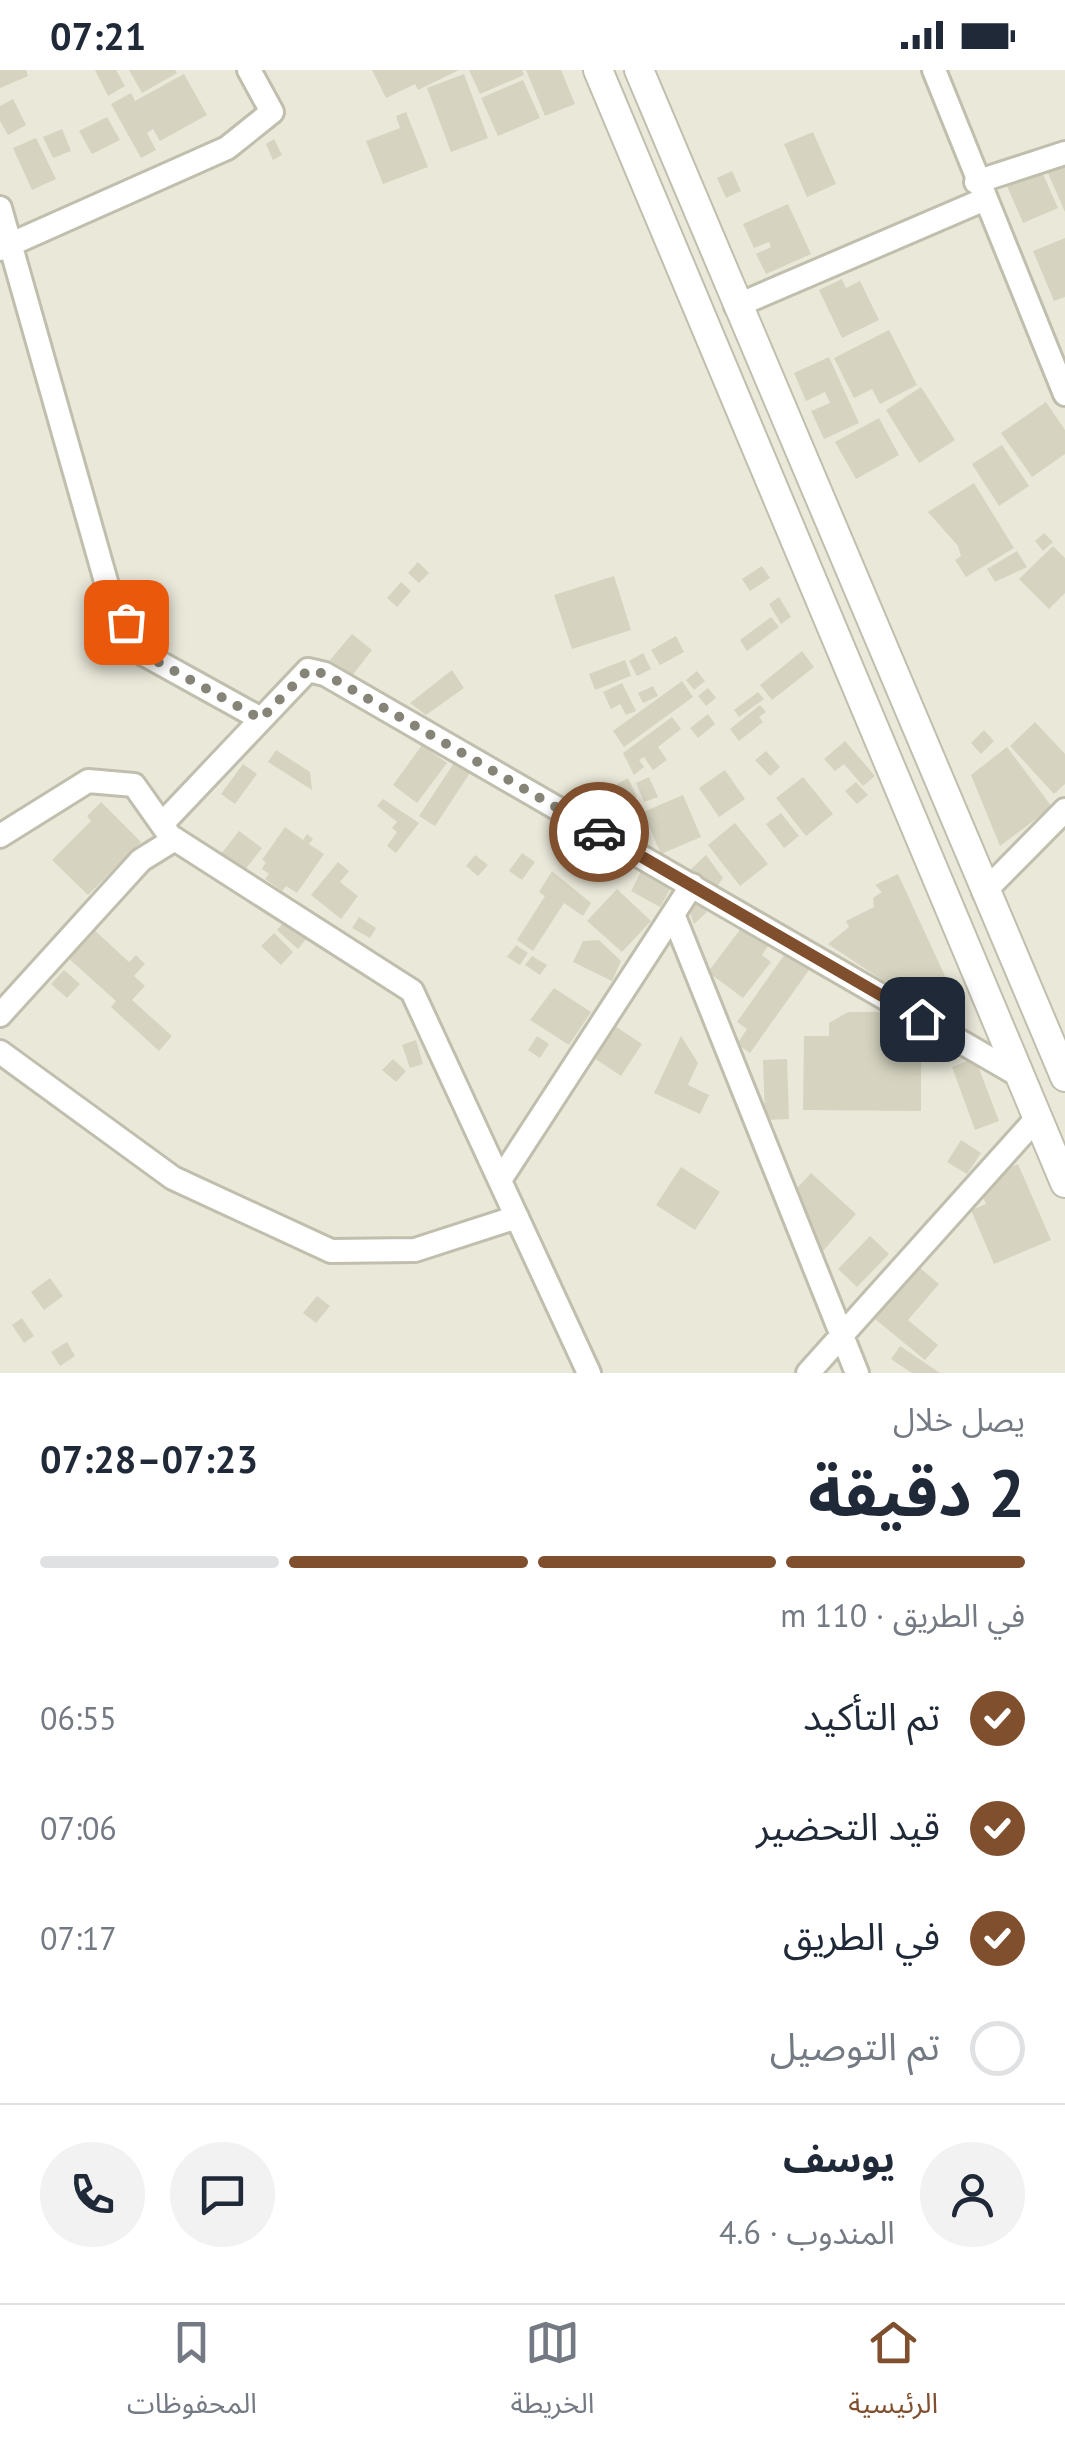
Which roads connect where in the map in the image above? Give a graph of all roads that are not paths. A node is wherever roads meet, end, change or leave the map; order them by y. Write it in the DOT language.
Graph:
graph roads {
  1 [pos="248,70"];
  2 [pos="598,70"];
  3 [pos="638,70"];
  4 [pos="934,70"];
  5 [pos="1065,153"];
  6 [pos="980,191"];
  7 [pos="0,208"];
  8 [pos="5,246"];
  9 [pos="736,306"];
  10 [pos="1065,394"];
  11 [pos="261,719"];
  12 [pos="1065,810"];
  13 [pos="169,832"];
  14 [pos="0,836"];
  15 [pos="692,885"];
  16 [pos="984,892"];
  17 [pos="673,914"];
  18 [pos="0,1015"];
  19 [pos="0,1052"];
  20 [pos="1020,1076"];
  21 [pos="1065,1076"];
  22 [pos="1037,1118"];
  23 [pos="500,1180"];
  24 [pos="1065,1183"];
  25 [pos="517,1217"];
  26 [pos="842,1337"];
  27 [pos="589,1373"];
  28 [pos="808,1373"];
  29 [pos="857,1373"];
  1 -- 8 [label="street"];
  2 -- 20 [label="street"];
  3 -- 9 [label="street"];
  4 -- 6 [label="street"];
  5 -- 6 [label="street"];
  6 -- 9 [label="street"];
  6 -- 10 [label="street"];
  7 -- 8 [label="street"];
  8 -- 11 [label="street"];
  9 -- 16 [label="street"];
  11 -- 13 [label="street"];
  11 -- 15 [label="street"];
  12 -- 16 [label="street"];
  13 -- 14 [label="street"];
  13 -- 18 [label="street"];
  13 -- 23 [label="street"];
  15 -- 17 [label="street"];
  15 -- 20 [label="street"];
  16 -- 21 [label="street"];
  17 -- 23 [label="street"];
  17 -- 26 [label="street"];
  19 -- 25 [label="street"];
  20 -- 22 [label="street"];
  22 -- 24 [label="street"];
  22 -- 26 [label="street"];
  23 -- 25 [label="street"];
  25 -- 27 [label="street"];
  26 -- 28 [label="street"];
  26 -- 29 [label="street"];
}
